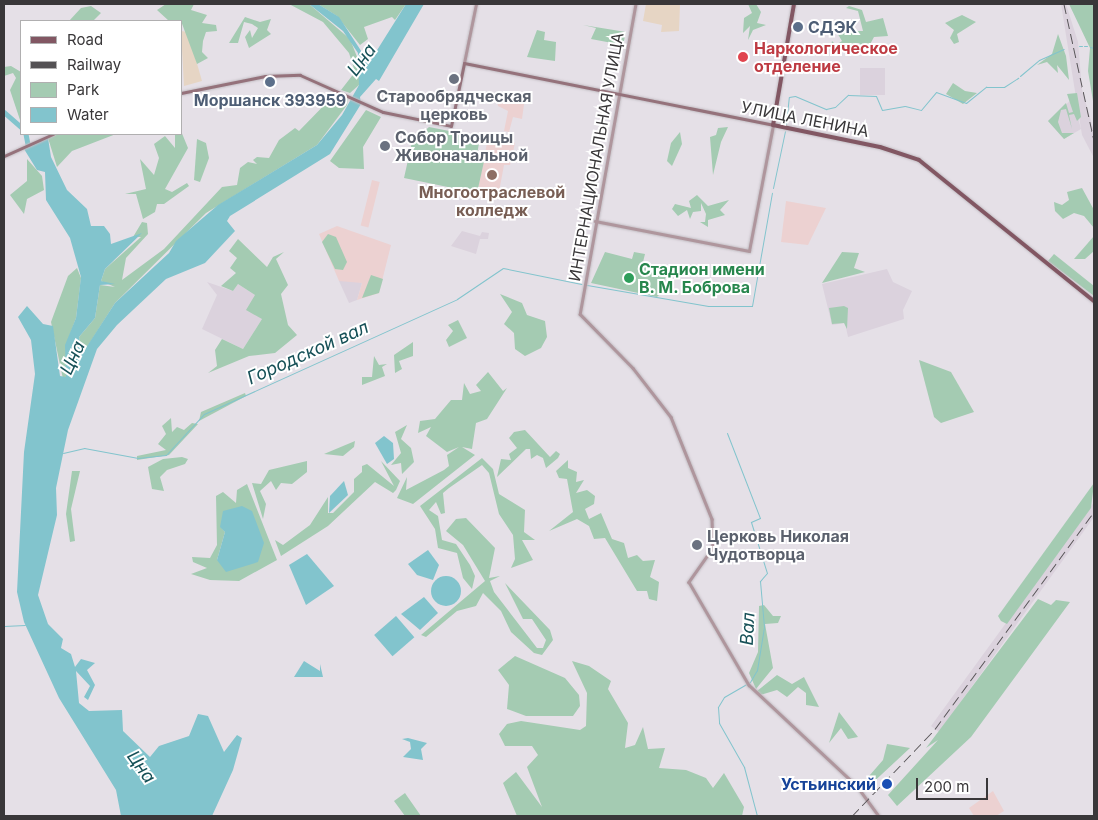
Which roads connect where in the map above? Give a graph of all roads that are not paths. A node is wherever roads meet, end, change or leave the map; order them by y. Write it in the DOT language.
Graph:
graph roads {
  1 [pos="476,4"];
  2 [pos="636,4"];
  3 [pos="794,4"];
  4 [pos="464,63"];
  5 [pos="182,93"];
  6 [pos="618,94"];
  7 [pos="772,125"];
  8 [pos="51,135"];
  9 [pos="4,156"];
  10 [pos="594,221"];
  11 [pos="1094,301"];
  12 [pos="878,816"];
  1 -- 4 [label="street"];
  2 -- 6 [label="street, ИНТЕРНАЦИОНАЛЬНАЯ УЛИЦА"];
  3 -- 7 [label="main road"];
  4 -- 5 [label="main road"];
  4 -- 6 [label="main road, УЛИЦА ЛЕНИНА"];
  6 -- 7 [label="main road, УЛИЦА ЛЕНИНА"];
  6 -- 10 [label="street, ИНТЕРНАЦИОНАЛЬНАЯ УЛИЦА"];
  7 -- 10 [label="street"];
  7 -- 11 [label="main road, УЛИЦА ЛЕНИНА"];
  8 -- 9 [label="main road"];
  10 -- 12 [label="street, ИНТЕРНАЦИОНАЛЬНАЯ УЛИЦА"];
}
